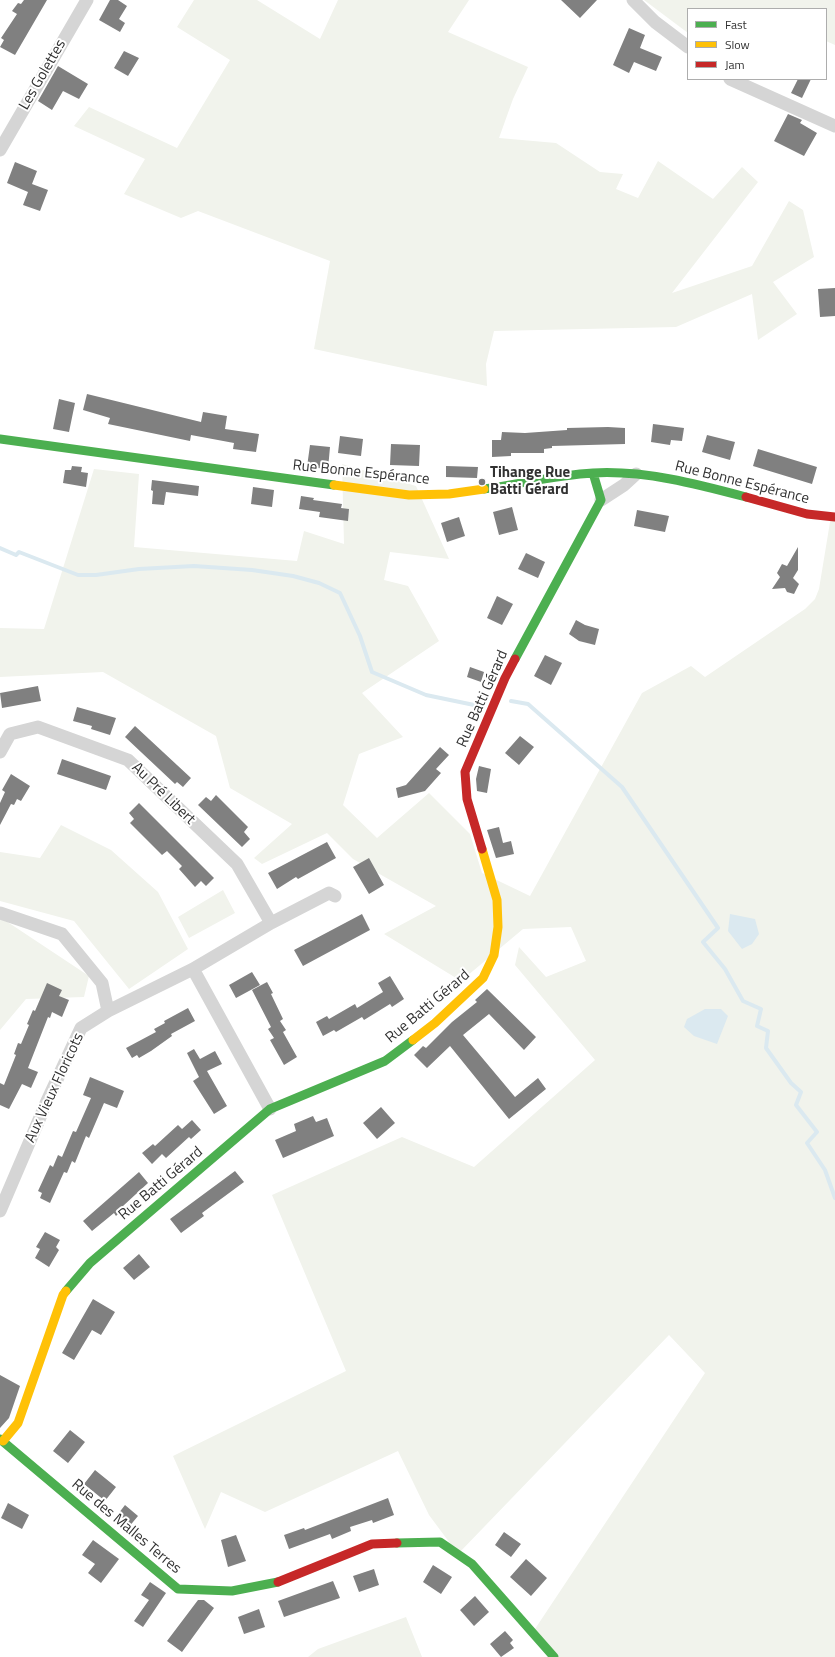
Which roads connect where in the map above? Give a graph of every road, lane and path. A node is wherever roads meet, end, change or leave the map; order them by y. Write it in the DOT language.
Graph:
graph roads {
  1 [pos="87,0"];
  2 [pos="633,0"];
  3 [pos="687,46"];
  4 [pos="732,80"];
  5 [pos="835,126"];
  6 [pos="0,150"];
  7 [pos="0,439"];
  8 [pos="593,474"];
  9 [pos="636,474"];
  10 [pos="601,500"];
  11 [pos="835,517"];
  12 [pos="0,752"];
  13 [pos="335,896"];
  14 [pos="0,913"];
  15 [pos="271,923"];
  16 [pos="193,969"];
  17 [pos="108,1011"];
  18 [pos="270,1109"];
  19 [pos="0,1211"];
  20 [pos="1,1440"];
  21 [pos="554,1657"];
  1 -- 6 [label="street, Les Golettes"];
  2 -- 3 [label="street"];
  4 -- 5 [label="street"];
  7 -- 8 [label="street, Rue Bonne Espérance"];
  8 -- 9 [label="street, Rue Bonne Espérance"];
  8 -- 10 [label="street"];
  9 -- 10 [label="street"];
  9 -- 11 [label="street, Rue Bonne Espérance"];
  10 -- 18 [label="street, Rue Batti Gérard"];
  12 -- 15 [label="street, Au Pré Libert"];
  13 -- 15 [label="street"];
  14 -- 17 [label="street"];
  15 -- 16 [label="street"];
  16 -- 17 [label="street"];
  16 -- 18 [label="street"];
  17 -- 19 [label="street, Aux Vieux Floricots"];
  18 -- 20 [label="street, Rue Batti Gérard"];
  20 -- 21 [label="street, Rue des Malles Terres"];
}
